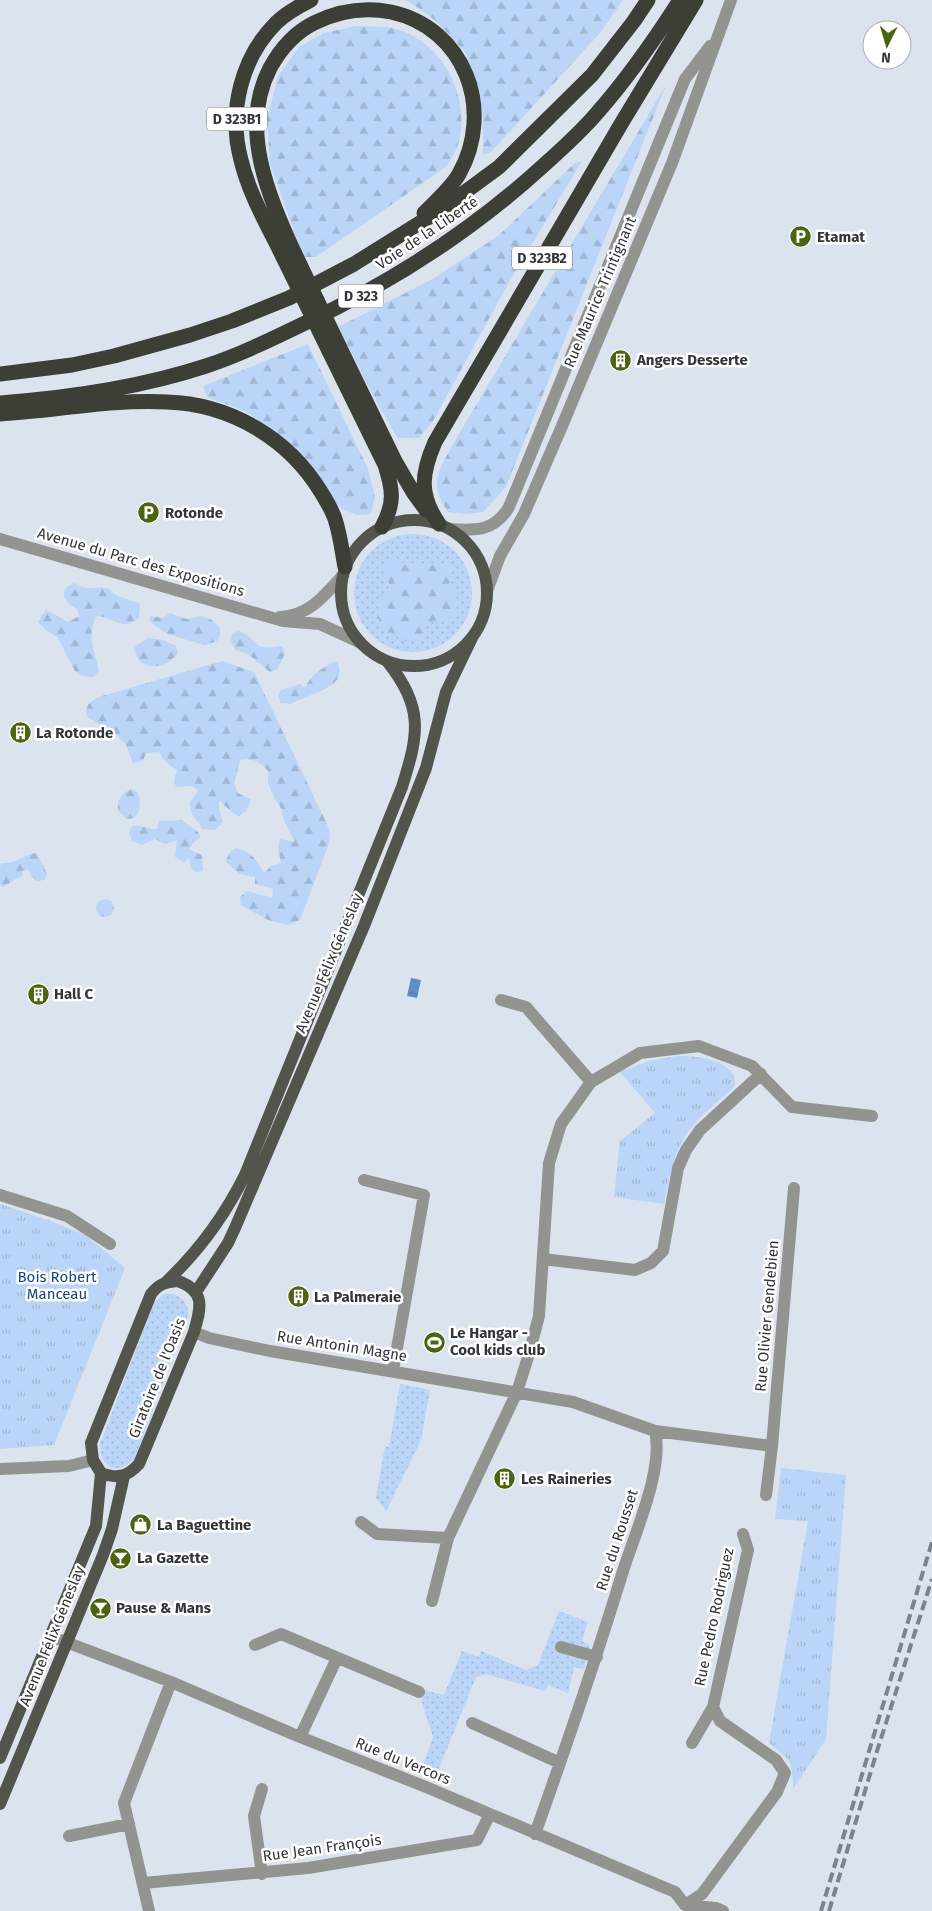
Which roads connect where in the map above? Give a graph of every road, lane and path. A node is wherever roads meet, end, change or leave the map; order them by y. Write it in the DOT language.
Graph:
graph roads {
  1 [pos="311,0"];
  2 [pos="648,0"];
  3 [pos="680,0"];
  4 [pos="696,0"];
  5 [pos="731,0"];
  6 [pos="397,238"];
  7 [pos="288,255"];
  8 [pos="334,348"];
  9 [pos="0,374"];
  10 [pos="0,403"];
  11 [pos="0,414"];
  12 [pos="382,526"];
  13 [pos="444,526"];
  14 [pos="0,539"];
  15 [pos="344,571"];
  16 [pos="487,591"];
  17 [pos="273,617"];
  18 [pos="472,638"];
  19 [pos="359,642"];
  20 [pos="387,661"];
  21 [pos="501,1000"];
  22 [pos="761,1074"];
  23 [pos="591,1082"];
  24 [pos="872,1116"];
  25 [pos="364,1180"];
  26 [pos="794,1188"];
  27 [pos="0,1195"];
  28 [pos="110,1244"];
  29 [pos="543,1259"];
  30 [pos="166,1282"];
  31 [pos="196,1292"];
  32 [pos="194,1332"];
  33 [pos="393,1371"];
  34 [pos="517,1392"];
  35 [pos="656,1431"];
  36 [pos="772,1446"];
  37 [pos="93,1460"];
  38 [pos="0,1469"];
  39 [pos="100,1473"];
  40 [pos="124,1476"];
  41 [pos="766,1495"];
  42 [pos="361,1522"];
  43 [pos="743,1534"];
  44 [pos="448,1538"];
  45 [pos="432,1601"];
  46 [pos="50,1636"];
  47 [pos="67,1642"];
  48 [pos="255,1645"];
  49 [pos="561,1647"];
  50 [pos="597,1657"];
  51 [pos="337,1658"];
  52 [pos="171,1682"];
  53 [pos="419,1692"];
  54 [pos="712,1707"];
  55 [pos="472,1723"];
  56 [pos="300,1736"];
  57 [pos="692,1743"];
  58 [pos="0,1758"];
  59 [pos="560,1763"];
  60 [pos="262,1789"];
  61 [pos="0,1804"];
  62 [pos="490,1814"];
  63 [pos="129,1824"];
  64 [pos="535,1834"];
  65 [pos="69,1836"];
  66 [pos="262,1874"];
  67 [pos="143,1884"];
  68 [pos="685,1908"];
  69 [pos="149,1911"];
  70 [pos="723,1911"];
  1 -- 7 [label="highway, D 323B1"];
  2 -- 6 [label="highway, Voie de la Liberté / D 323"];
  3 -- 10 [label="highway, Voie de la Liberté / D 323"];
  4 -- 13 [label="highway, D 323B2"];
  5 -- 13 [label="street, Rue Maurice Trintignant"];
  5 -- 16 [label="street, Rue Maurice Trintignant"];
  6 -- 7 [label="highway"];
  6 -- 9 [label="highway, Voie de la Liberté / D 323"];
  7 -- 8 [label="highway, bridge"];
  8 -- 12 [label="highway"];
  8 -- 13 [label="highway"];
  11 -- 15 [label="highway"];
  12 -- 13 [label="main road"];
  12 -- 15 [label="main road"];
  13 -- 16 [label="main road"];
  14 -- 17 [label="street, Avenue du Parc des Expositions"];
  15 -- 17 [label="street, Avenue du Parc des Expositions"];
  15 -- 19 [label="main road"];
  16 -- 18 [label="main road"];
  17 -- 19 [label="street, Avenue du Parc des Expositions"];
  18 -- 20 [label="main road"];
  18 -- 31 [label="main road, Avenue Félix Géneslay"];
  19 -- 20 [label="main road"];
  20 -- 30 [label="main road, Avenue Félix Géneslay"];
  21 -- 23 [label="street"];
  22 -- 23 [label="street"];
  22 -- 24 [label="street"];
  22 -- 29 [label="street"];
  23 -- 29 [label="street"];
  25 -- 33 [label="street"];
  26 -- 36 [label="street, Rue Olivier Gendebien"];
  27 -- 28 [label="street"];
  29 -- 34 [label="street"];
  30 -- 31 [label="main road"];
  30 -- 37 [label="main road"];
  31 -- 32 [label="main road, Giratoire de l'Oasis"];
  32 -- 33 [label="street, Rue Antonin Magne"];
  32 -- 40 [label="main road, Giratoire de l'Oasis"];
  33 -- 34 [label="street, Rue Antonin Magne"];
  34 -- 35 [label="street"];
  34 -- 44 [label="street"];
  35 -- 36 [label="street"];
  35 -- 50 [label="street, Rue du Rousset"];
  36 -- 41 [label="street, Rue Olivier Gendebien"];
  37 -- 38 [label="street"];
  37 -- 39 [label="main road"];
  39 -- 40 [label="main road"];
  39 -- 46 [label="main road, Avenue Félix Géneslay"];
  40 -- 47 [label="main road, Avenue Félix Géneslay"];
  42 -- 44 [label="street"];
  43 -- 54 [label="street, Rue Pedro Rodriguez"];
  44 -- 45 [label="street"];
  46 -- 47 [label="street, Rue du Vercors"];
  46 -- 58 [label="main road, Avenue Félix Géneslay"];
  47 -- 52 [label="street, Rue du Vercors"];
  47 -- 61 [label="main road, Avenue Félix Géneslay"];
  48 -- 51 [label="street"];
  49 -- 50 [label="street"];
  50 -- 59 [label="street, Rue du Rousset"];
  51 -- 53 [label="street"];
  51 -- 56 [label="street"];
  52 -- 56 [label="street, Rue du Vercors"];
  52 -- 63 [label="street"];
  54 -- 57 [label="street, Rue Pedro Rodriguez"];
  54 -- 68 [label="street, Rue Pedro Rodriguez"];
  55 -- 59 [label="street"];
  56 -- 62 [label="street, Rue du Vercors"];
  59 -- 64 [label="street, Rue du Rousset"];
  60 -- 66 [label="street"];
  62 -- 64 [label="street, Rue du Vercors"];
  62 -- 66 [label="street, Rue Jean François"];
  63 -- 65 [label="street"];
  63 -- 67 [label="street"];
  64 -- 68 [label="street, Rue du Vercors"];
  66 -- 67 [label="street, Rue Jean François"];
  67 -- 69 [label="street"];
  68 -- 70 [label="street"];
}
